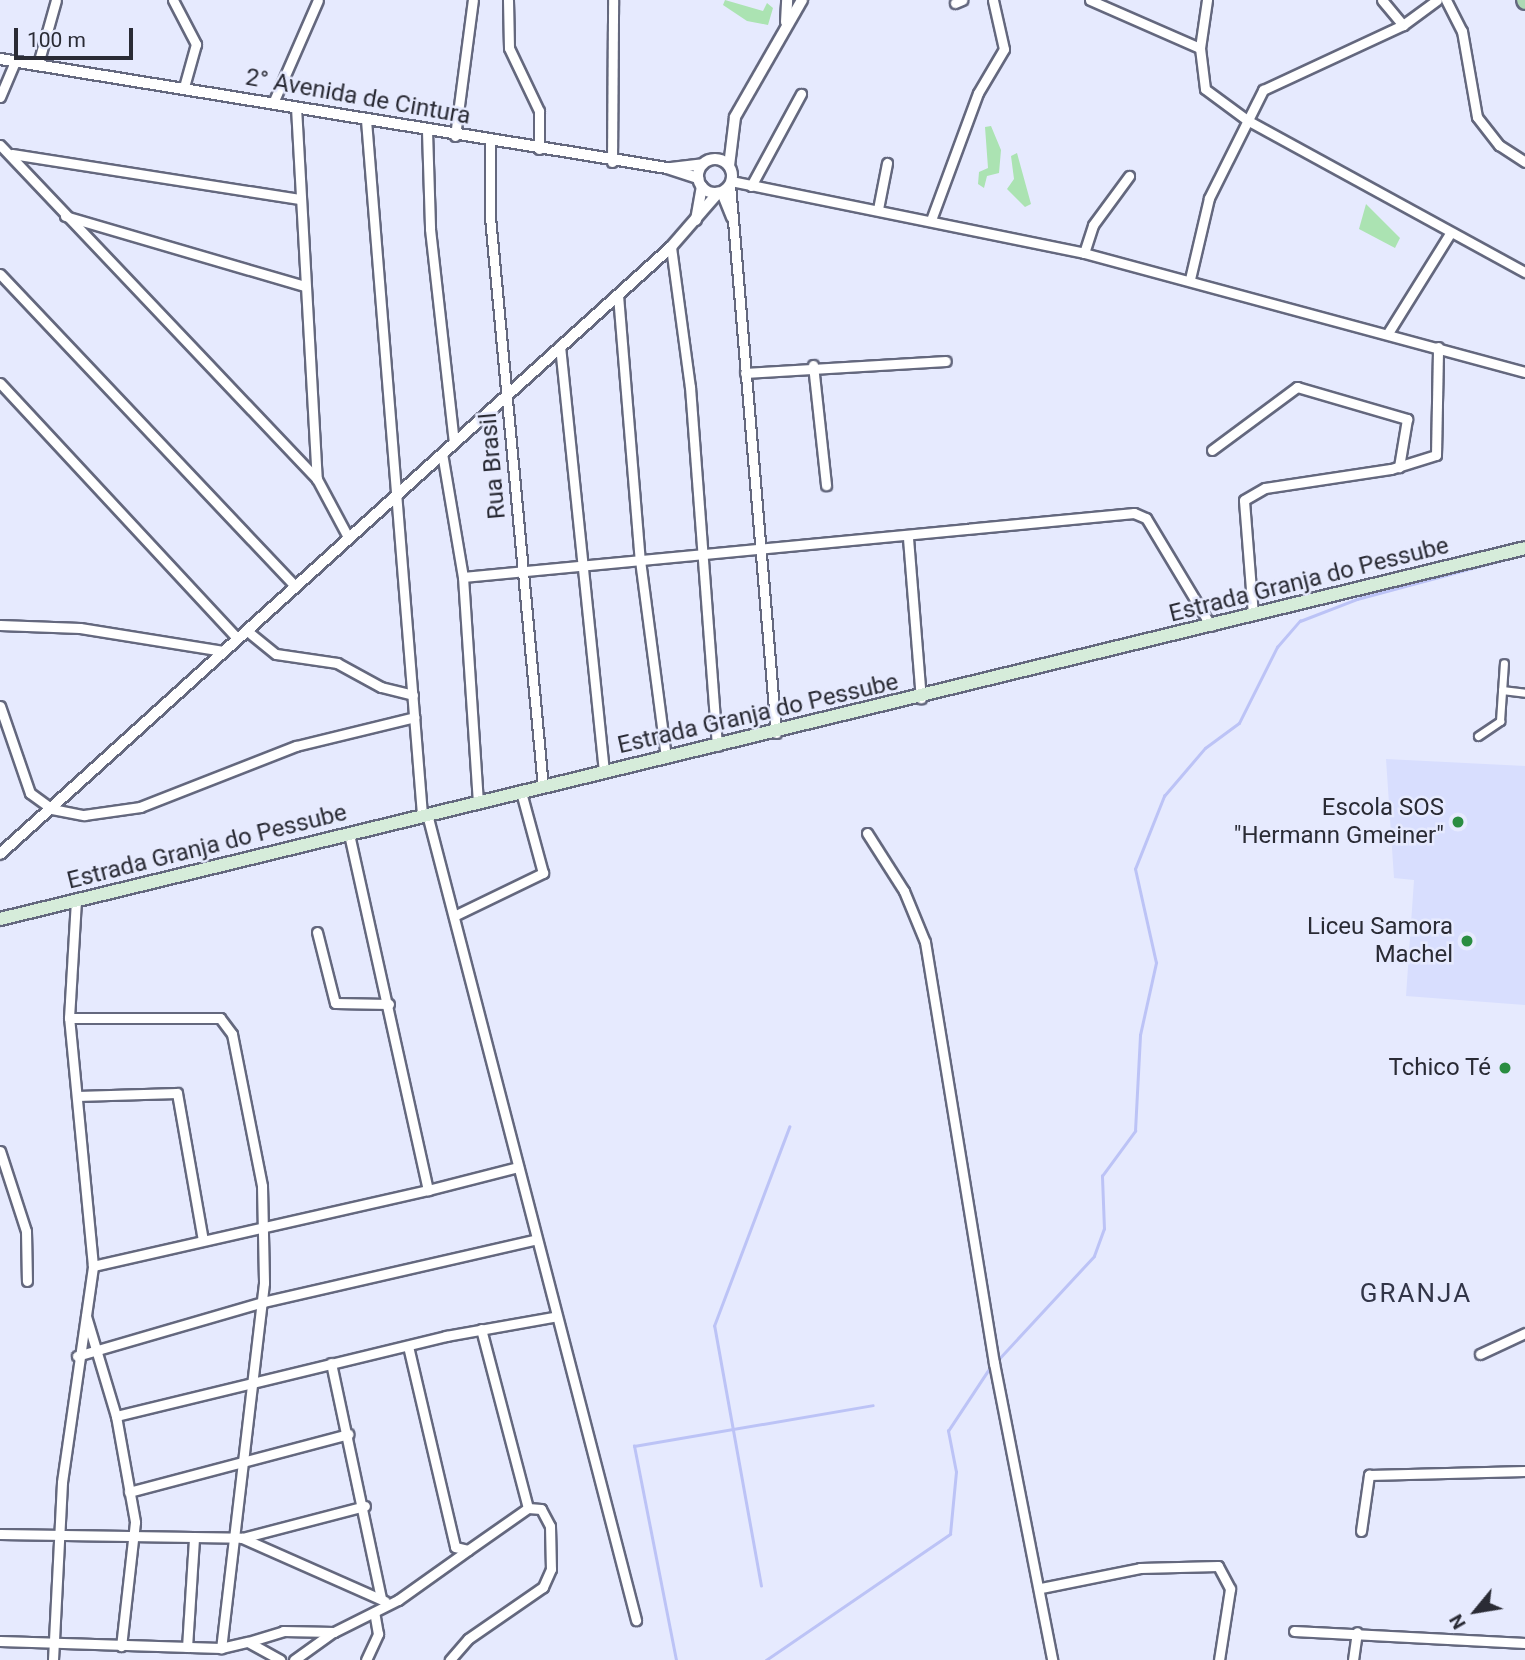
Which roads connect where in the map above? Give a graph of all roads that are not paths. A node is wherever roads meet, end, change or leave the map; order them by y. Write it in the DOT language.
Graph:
graph roads {
  1 [pos="56,0"];
  2 [pos="173,0"];
  3 [pos="318,0"];
  4 [pos="473,0"];
  5 [pos="508,0"];
  6 [pos="613,0"];
  7 [pos="787,0"];
  8 [pos="802,0"];
  9 [pos="993,0"];
  10 [pos="1090,0"];
  11 [pos="1207,0"];
  12 [pos="1382,0"];
  13 [pos="1437,0"];
  14 [pos="1446,0"];
  15 [pos="786,22"];
  16 [pos="1403,25"];
  17 [pos="1200,48"];
  18 [pos="0,59"];
  19 [pos="15,61"];
  20 [pos="37,64"];
  21 [pos="184,88"];
  22 [pos="801,94"];
  23 [pos="0,97"];
  24 [pos="274,103"];
  25 [pos="296,107"];
  26 [pos="366,120"];
  27 [pos="1247,120"];
  28 [pos="427,131"];
  29 [pos="455,136"];
  30 [pos="729,136"];
  31 [pos="490,141"];
  32 [pos="0,145"];
  33 [pos="539,149"];
  34 [pos="12,154"];
  35 [pos="612,162"];
  36 [pos="706,162"];
  37 [pos="1525,162"];
  38 [pos="887,163"];
  39 [pos="729,166"];
  40 [pos="667,168"];
  41 [pos="1129,176"];
  42 [pos="731,182"];
  43 [pos="700,183"];
  44 [pos="751,186"];
  45 [pos="720,192"];
  46 [pos="299,199"];
  47 [pos="878,209"];
  48 [pos="64,216"];
  49 [pos="732,219"];
  50 [pos="931,219"];
  51 [pos="696,220"];
  52 [pos="1448,235"];
  53 [pos="671,247"];
  54 [pos="1084,253"];
  55 [pos="1525,272"];
  56 [pos="0,274"];
  57 [pos="1190,279"];
  58 [pos="305,286"];
  59 [pos="618,295"];
  60 [pos="1388,333"];
  61 [pos="560,346"];
  62 [pos="1438,347"];
  63 [pos="946,361"];
  64 [pos="813,365"];
  65 [pos="1525,372"];
  66 [pos="745,373"];
  67 [pos="0,383"];
  68 [pos="506,394"];
  69 [pos="454,442"];
  70 [pos="1212,450"];
  71 [pos="442,453"];
  72 [pos="1399,467"];
  73 [pos="317,479"];
  74 [pos="826,485"];
  75 [pos="393,497"];
  76 [pos="348,537"];
  77 [pos="908,538"];
  78 [pos="1525,548"];
  79 [pos="757,550"];
  80 [pos="700,554"];
  81 [pos="640,561"];
  82 [pos="579,566"];
  83 [pos="521,574"];
  84 [pos="463,577"];
  85 [pos="295,586"];
  86 [pos="1253,615"];
  87 [pos="0,625"];
  88 [pos="1212,626"];
  89 [pos="246,630"];
  90 [pos="237,638"];
  91 [pos="223,651"];
  92 [pos="1504,663"];
  93 [pos="1502,690"];
  94 [pos="1525,693"];
  95 [pos="413,695"];
  96 [pos="921,698"];
  97 [pos="0,706"];
  98 [pos="415,717"];
  99 [pos="776,733"];
  100 [pos="1478,736"];
  101 [pos="717,746"];
  102 [pos="666,757"];
  103 [pos="604,771"];
  104 [pos="543,787"];
  105 [pos="521,792"];
  106 [pos="478,803"];
  107 [pos="52,809"];
  108 [pos="424,815"];
  109 [pos="867,833"];
  110 [pos="349,834"];
  111 [pos="0,854"];
  112 [pos="76,900"];
  113 [pos="456,915"];
  114 [pos="0,919"];
  115 [pos="317,932"];
  116 [pos="390,1004"];
  117 [pos="69,1018"];
  118 [pos="77,1096"];
  119 [pos="0,1151"];
  120 [pos="518,1167"];
  121 [pos="428,1189"];
  122 [pos="263,1224"];
  123 [pos="203,1240"];
  124 [pos="534,1240"];
  125 [pos="93,1266"];
  126 [pos="27,1281"];
  127 [pos="263,1301"];
  128 [pos="86,1316"];
  129 [pos="553,1317"];
  130 [pos="481,1329"];
  131 [pos="1525,1333"];
  132 [pos="408,1346"];
  133 [pos="98,1348"];
  134 [pos="1480,1354"];
  135 [pos="77,1356"];
  136 [pos="331,1363"];
  137 [pos="253,1380"];
  138 [pos="116,1416"];
  139 [pos="348,1434"];
  140 [pos="242,1461"];
  141 [pos="1525,1471"];
  142 [pos="129,1492"];
  143 [pos="365,1506"];
  144 [pos="528,1508"];
  145 [pos="1361,1531"];
  146 [pos="0,1534"];
  147 [pos="57,1537"];
  148 [pos="134,1538"];
  149 [pos="237,1538"];
  150 [pos="194,1540"];
  151 [pos="468,1550"];
  152 [pos="1041,1588"];
  153 [pos="381,1599"];
  154 [pos="391,1604"];
  155 [pos="374,1612"];
  156 [pos="636,1620"];
  157 [pos="1294,1631"];
  158 [pos="334,1632"];
  159 [pos="1357,1632"];
  160 [pos="0,1641"];
  161 [pos="248,1642"];
  162 [pos="1525,1643"];
  163 [pos="53,1644"];
  164 [pos="121,1646"];
  165 [pos="187,1647"];
  166 [pos="220,1648"];
  167 [pos="53,1660"];
  168 [pos="280,1660"];
  169 [pos="294,1660"];
  170 [pos="366,1660"];
  171 [pos="450,1660"];
  172 [pos="1052,1660"];
  173 [pos="1219,1660"];
  174 [pos="1353,1660"];
  1 -- 20 [label="street"];
  2 -- 21 [label="street"];
  3 -- 24 [label="street"];
  4 -- 29 [label="street"];
  5 -- 33 [label="street"];
  6 -- 35 [label="street"];
  7 -- 15 [label="street"];
  8 -- 15 [label="street"];
  9 -- 50 [label="street"];
  10 -- 17 [label="street"];
  11 -- 17 [label="street"];
  12 -- 16 [label="street"];
  13 -- 16 [label="street"];
  14 -- 37 [label="street"];
  15 -- 30 [label="street"];
  16 -- 27 [label="street"];
  17 -- 27 [label="street"];
  18 -- 19 [label="street, 2° Avenida de Cintura"];
  19 -- 20 [label="street, 2° Avenida de Cintura"];
  19 -- 23 [label="street"];
  20 -- 21 [label="street, 2° Avenida de Cintura"];
  21 -- 24 [label="street, 2° Avenida de Cintura"];
  22 -- 44 [label="street"];
  24 -- 25 [label="street, 2° Avenida de Cintura"];
  25 -- 26 [label="street, 2° Avenida de Cintura"];
  25 -- 46 [label="street"];
  26 -- 28 [label="street, 2° Avenida de Cintura"];
  26 -- 75 [label="street"];
  27 -- 52 [label="street"];
  27 -- 57 [label="street"];
  28 -- 29 [label="street, 2° Avenida de Cintura"];
  28 -- 69 [label="street"];
  29 -- 31 [label="street, 2° Avenida de Cintura"];
  30 -- 36 [label="street"];
  30 -- 39 [label="street"];
  31 -- 33 [label="street, 2° Avenida de Cintura"];
  31 -- 68 [label="street, Rua Brasil"];
  32 -- 34 [label="street"];
  33 -- 35 [label="street, 2° Avenida de Cintura"];
  34 -- 46 [label="street"];
  34 -- 48 [label="street"];
  35 -- 40 [label="street, 2° Avenida de Cintura"];
  36 -- 39 [label="street"];
  36 -- 40 [label="street"];
  36 -- 43 [label="street"];
  38 -- 47 [label="street"];
  39 -- 42 [label="street"];
  40 -- 43 [label="street"];
  41 -- 54 [label="street"];
  42 -- 44 [label="street"];
  42 -- 45 [label="street"];
  42 -- 49 [label="street"];
  43 -- 45 [label="street"];
  43 -- 51 [label="street"];
  44 -- 47 [label="street"];
  45 -- 49 [label="street"];
  45 -- 51 [label="street"];
  46 -- 58 [label="street"];
  47 -- 50 [label="street"];
  48 -- 58 [label="street"];
  48 -- 73 [label="street"];
  49 -- 66 [label="street"];
  50 -- 54 [label="street"];
  51 -- 53 [label="street"];
  52 -- 55 [label="street"];
  52 -- 60 [label="street"];
  53 -- 59 [label="street"];
  53 -- 80 [label="street"];
  54 -- 57 [label="street"];
  56 -- 85 [label="street"];
  57 -- 60 [label="street"];
  58 -- 73 [label="street"];
  59 -- 61 [label="street"];
  59 -- 81 [label="street"];
  60 -- 62 [label="street"];
  61 -- 68 [label="street"];
  61 -- 82 [label="street"];
  62 -- 65 [label="street"];
  62 -- 72 [label="street"];
  63 -- 64 [label="street"];
  64 -- 66 [label="street"];
  64 -- 74 [label="street"];
  66 -- 79 [label="street"];
  67 -- 90 [label="street"];
  68 -- 69 [label="street"];
  68 -- 83 [label="street, Rua Brasil"];
  69 -- 71 [label="street"];
  70 -- 72 [label="street"];
  71 -- 75 [label="street"];
  71 -- 84 [label="street"];
  72 -- 86 [label="street"];
  73 -- 76 [label="street"];
  75 -- 76 [label="street"];
  75 -- 95 [label="street"];
  76 -- 85 [label="street"];
  77 -- 79 [label="street"];
  77 -- 88 [label="street"];
  77 -- 96 [label="street"];
  78 -- 86 [label="main road, Estrada Granja do Pessube"];
  79 -- 80 [label="street"];
  79 -- 99 [label="street"];
  80 -- 81 [label="street"];
  80 -- 101 [label="street"];
  81 -- 82 [label="street"];
  81 -- 102 [label="street"];
  82 -- 83 [label="street"];
  82 -- 103 [label="street"];
  83 -- 84 [label="street"];
  83 -- 104 [label="street, Rua Brasil"];
  84 -- 106 [label="street"];
  85 -- 89 [label="street"];
  86 -- 88 [label="main road, Estrada Granja do Pessube"];
  87 -- 91 [label="street"];
  88 -- 96 [label="main road, Estrada Granja do Pessube"];
  89 -- 90 [label="street"];
  89 -- 95 [label="street"];
  90 -- 91 [label="street"];
  91 -- 107 [label="street"];
  92 -- 93 [label="street"];
  93 -- 94 [label="street"];
  93 -- 100 [label="street"];
  95 -- 98 [label="street"];
  96 -- 99 [label="main road, Estrada Granja do Pessube"];
  97 -- 107 [label="street"];
  98 -- 107 [label="street"];
  98 -- 108 [label="street"];
  99 -- 101 [label="main road, Estrada Granja do Pessube"];
  101 -- 102 [label="main road, Estrada Granja do Pessube"];
  102 -- 103 [label="main road, Estrada Granja do Pessube"];
  103 -- 104 [label="main road, Estrada Granja do Pessube"];
  104 -- 105 [label="main road, Estrada Granja do Pessube"];
  105 -- 106 [label="main road, Estrada Granja do Pessube"];
  105 -- 113 [label="street"];
  106 -- 108 [label="main road, Estrada Granja do Pessube"];
  107 -- 111 [label="street"];
  108 -- 110 [label="main road, Estrada Granja do Pessube"];
  108 -- 113 [label="street"];
  109 -- 152 [label="street"];
  110 -- 112 [label="main road, Estrada Granja do Pessube"];
  110 -- 116 [label="street"];
  112 -- 114 [label="main road, Estrada Granja do Pessube"];
  112 -- 117 [label="street"];
  113 -- 120 [label="street"];
  115 -- 116 [label="street"];
  116 -- 121 [label="street"];
  117 -- 118 [label="street"];
  117 -- 122 [label="street"];
  118 -- 123 [label="street"];
  118 -- 125 [label="street"];
  119 -- 126 [label="street"];
  120 -- 121 [label="street"];
  120 -- 124 [label="street"];
  121 -- 122 [label="street"];
  122 -- 123 [label="street"];
  122 -- 127 [label="street"];
  123 -- 125 [label="street"];
  124 -- 127 [label="street"];
  124 -- 129 [label="street"];
  125 -- 128 [label="street"];
  127 -- 133 [label="street"];
  127 -- 137 [label="street"];
  128 -- 133 [label="street"];
  128 -- 135 [label="street"];
  129 -- 130 [label="street"];
  129 -- 156 [label="street"];
  130 -- 132 [label="street"];
  130 -- 144 [label="street"];
  131 -- 134 [label="street"];
  132 -- 136 [label="street"];
  132 -- 151 [label="street"];
  133 -- 135 [label="street"];
  133 -- 138 [label="street"];
  135 -- 147 [label="street"];
  136 -- 137 [label="street"];
  136 -- 139 [label="street"];
  137 -- 138 [label="street"];
  137 -- 140 [label="street"];
  138 -- 142 [label="street"];
  139 -- 140 [label="street"];
  139 -- 143 [label="street"];
  140 -- 142 [label="street"];
  140 -- 149 [label="street"];
  141 -- 145 [label="street"];
  142 -- 148 [label="street"];
  143 -- 149 [label="street"];
  143 -- 153 [label="street"];
  144 -- 151 [label="street"];
  144 -- 171 [label="street"];
  146 -- 147 [label="street"];
  147 -- 148 [label="street"];
  147 -- 163 [label="street"];
  148 -- 150 [label="street"];
  148 -- 164 [label="street"];
  149 -- 150 [label="street"];
  149 -- 153 [label="street"];
  149 -- 166 [label="street"];
  150 -- 165 [label="street"];
  151 -- 154 [label="street"];
  152 -- 172 [label="street"];
  152 -- 173 [label="street"];
  153 -- 154 [label="street"];
  154 -- 155 [label="street"];
  155 -- 158 [label="street"];
  155 -- 170 [label="street"];
  157 -- 159 [label="street"];
  158 -- 161 [label="street"];
  158 -- 169 [label="street"];
  159 -- 162 [label="street"];
  159 -- 174 [label="street"];
  160 -- 163 [label="street"];
  161 -- 166 [label="street"];
  161 -- 168 [label="street"];
  163 -- 164 [label="street"];
  163 -- 167 [label="street"];
  164 -- 165 [label="street"];
  165 -- 166 [label="street"];
}
